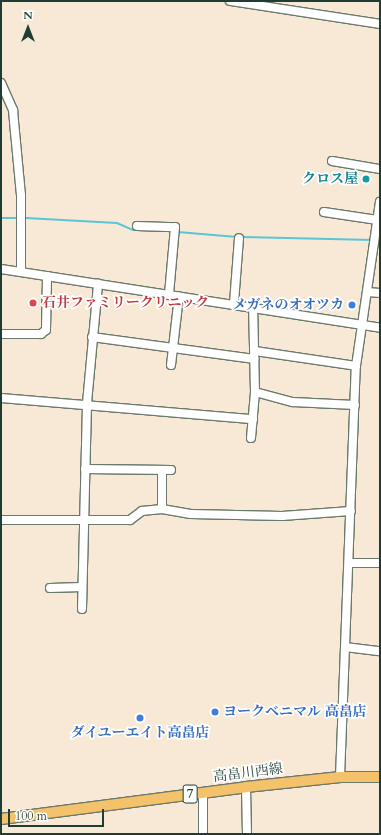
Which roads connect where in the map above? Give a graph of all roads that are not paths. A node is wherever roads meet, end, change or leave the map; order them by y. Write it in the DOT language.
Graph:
graph roads {
  1 [pos="230,1"];
  2 [pos="380,24"];
  3 [pos="1,83"];
  4 [pos="332,161"];
  5 [pos="380,169"];
  6 [pos="380,208"];
  7 [pos="324,212"];
  8 [pos="377,220"];
  9 [pos="137,226"];
  10 [pos="239,238"];
  11 [pos="376,250"];
  12 [pos="1,269"];
  13 [pos="21,271"];
  14 [pos="47,276"];
  15 [pos="98,284"];
  16 [pos="367,292"];
  17 [pos="380,293"];
  18 [pos="169,294"];
  19 [pos="179,296"];
  20 [pos="234,303"];
  21 [pos="253,306"];
  22 [pos="361,325"];
  23 [pos="380,328"];
  24 [pos="1,334"];
  25 [pos="92,338"];
  26 [pos="174,349"];
  27 [pos="255,351"];
  28 [pos="255,360"];
  29 [pos="171,365"];
  30 [pos="356,366"];
  31 [pos="255,392"];
  32 [pos="1,398"];
  33 [pos="88,403"];
  34 [pos="354,405"];
  35 [pos="253,419"];
  36 [pos="251,438"];
  37 [pos="85,469"];
  38 [pos="162,470"];
  39 [pos="171,470"];
  40 [pos="162,509"];
  41 [pos="351,511"];
  42 [pos="1,520"];
  43 [pos="84,520"];
  44 [pos="349,563"];
  45 [pos="380,563"];
  46 [pos="82,587"];
  47 [pos="50,588"];
  48 [pos="82,609"];
  49 [pos="345,647"];
  50 [pos="380,650"];
  51 [pos="340,777"];
  52 [pos="380,777"];
  53 [pos="246,787"];
  54 [pos="202,793"];
  55 [pos="1,819"];
  56 [pos="203,834"];
  57 [pos="247,834"];
  1 -- 2 [label="street"];
  3 -- 13 [label="street"];
  4 -- 5 [label="street"];
  6 -- 8 [label="street"];
  7 -- 8 [label="street"];
  8 -- 11 [label="street"];
  9 -- 18 [label="street"];
  10 -- 20 [label="street"];
  11 -- 16 [label="street"];
  12 -- 13 [label="street"];
  13 -- 14 [label="street"];
  14 -- 15 [label="street"];
  14 -- 24 [label="street"];
  15 -- 18 [label="street"];
  15 -- 25 [label="street"];
  16 -- 17 [label="street"];
  16 -- 22 [label="street"];
  18 -- 19 [label="street"];
  19 -- 20 [label="street"];
  19 -- 26 [label="street"];
  20 -- 21 [label="street"];
  21 -- 22 [label="street"];
  21 -- 27 [label="street"];
  22 -- 23 [label="street"];
  22 -- 30 [label="street"];
  25 -- 26 [label="street"];
  25 -- 33 [label="street"];
  26 -- 28 [label="street"];
  26 -- 29 [label="street"];
  27 -- 28 [label="street"];
  27 -- 30 [label="street"];
  28 -- 31 [label="street"];
  30 -- 34 [label="street"];
  31 -- 34 [label="street"];
  31 -- 35 [label="street"];
  32 -- 33 [label="street"];
  33 -- 35 [label="street"];
  33 -- 37 [label="street"];
  34 -- 41 [label="street"];
  35 -- 36 [label="street"];
  37 -- 38 [label="street"];
  37 -- 43 [label="street"];
  38 -- 39 [label="street"];
  38 -- 40 [label="street"];
  40 -- 41 [label="street"];
  40 -- 43 [label="street"];
  41 -- 44 [label="street"];
  42 -- 43 [label="street"];
  43 -- 46 [label="street"];
  44 -- 45 [label="street"];
  44 -- 49 [label="street"];
  46 -- 47 [label="street"];
  46 -- 48 [label="street"];
  49 -- 50 [label="street"];
  49 -- 51 [label="street"];
  51 -- 52 [label="main road, 高畠川西線 / 7"];
  51 -- 53 [label="main road, 高畠川西線 / 7"];
  53 -- 54 [label="main road, 高畠川西線 / 7"];
  53 -- 57 [label="street"];
  54 -- 55 [label="main road, 高畠川西線 / 7"];
  54 -- 56 [label="street"];
}
